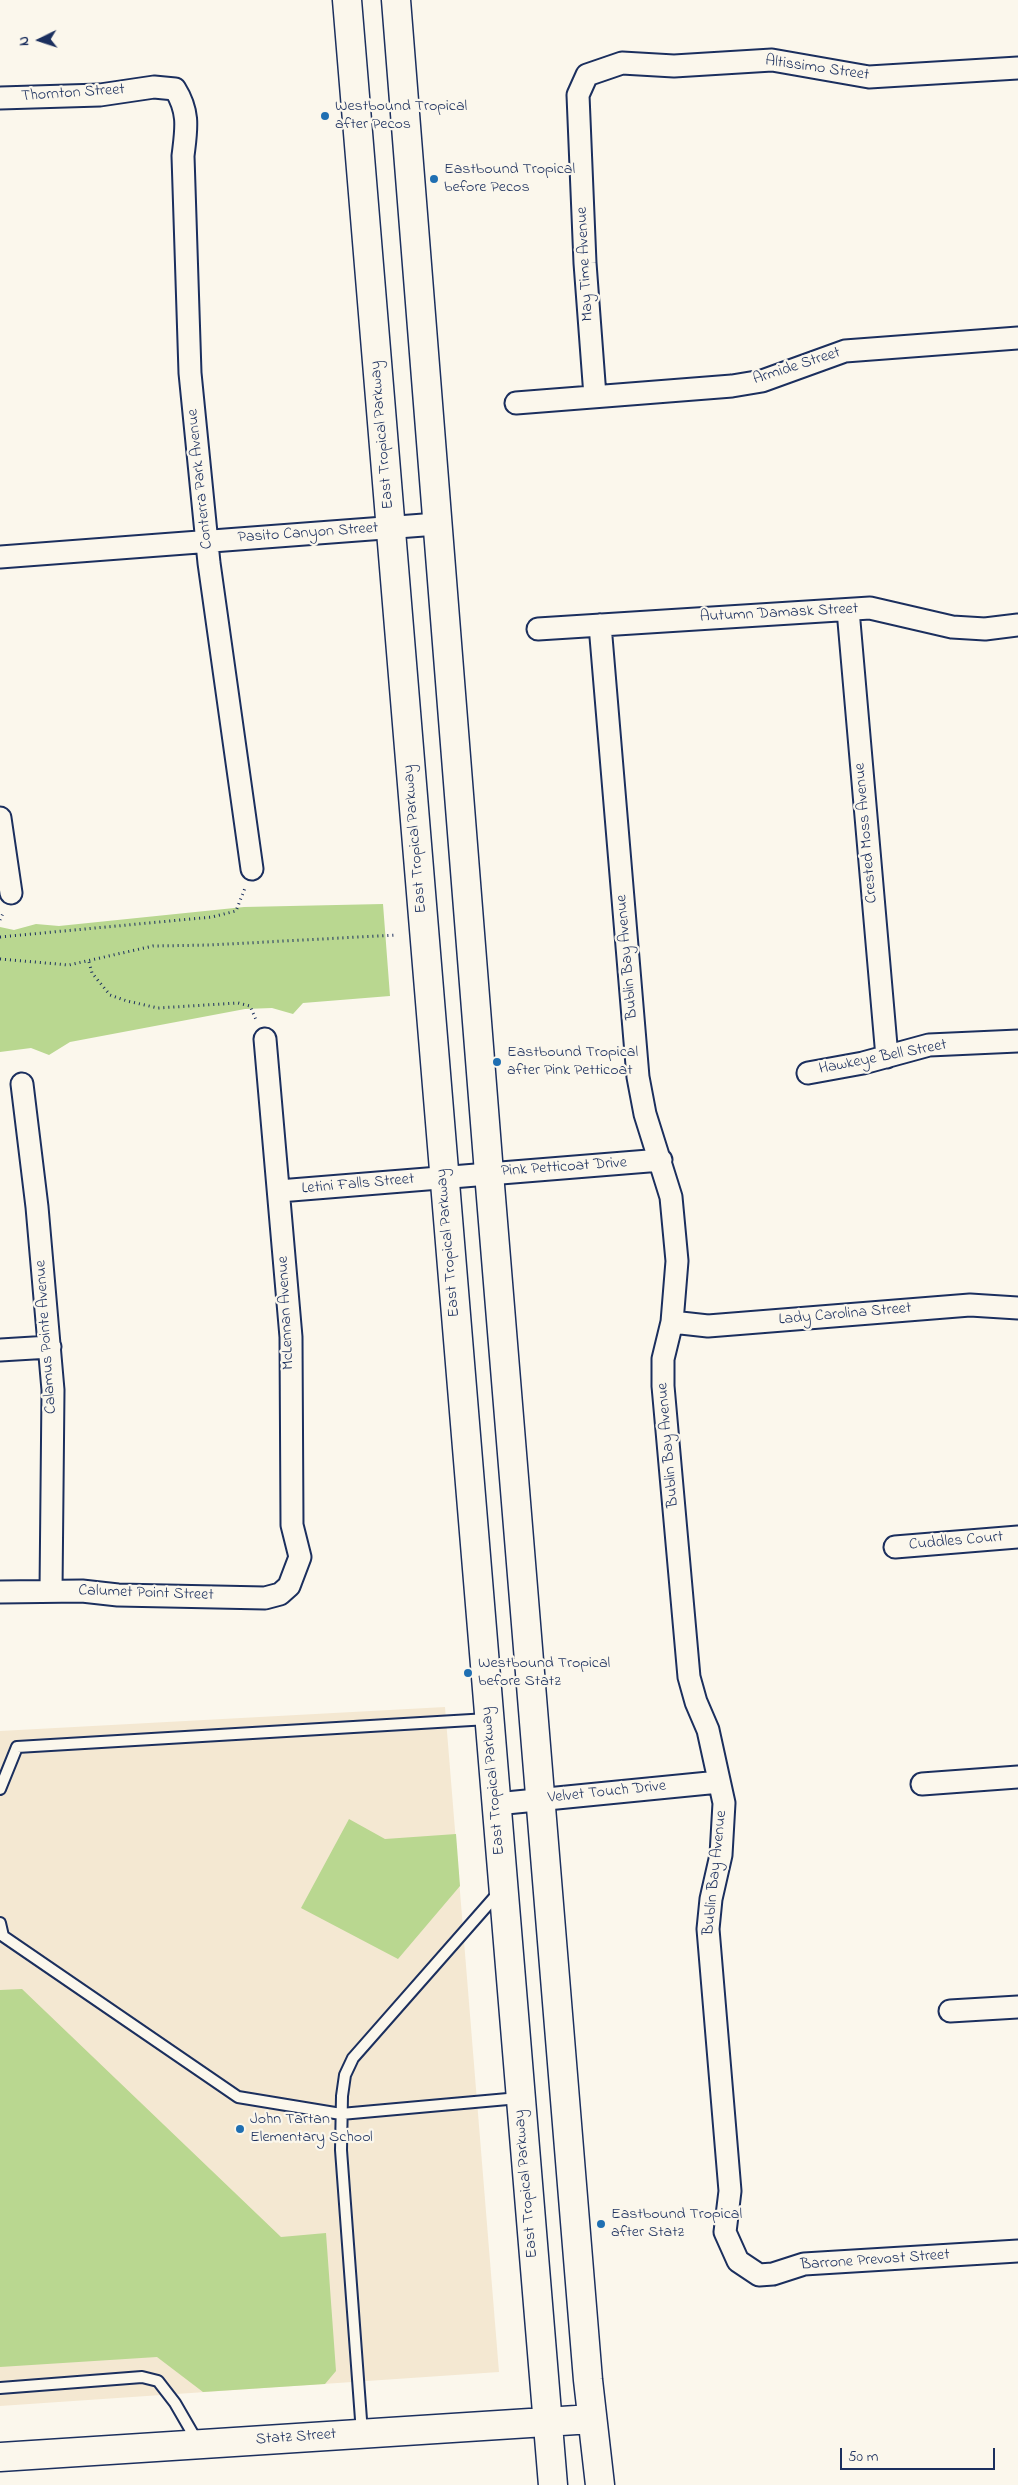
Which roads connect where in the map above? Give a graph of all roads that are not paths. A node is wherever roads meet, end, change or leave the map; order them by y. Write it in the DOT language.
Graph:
graph roads {
  1 [pos="347,0"];
  2 [pos="396,0"];
  3 [pos="1018,68"];
  4 [pos="587,75"];
  5 [pos="175,89"];
  6 [pos="0,98"];
  7 [pos="1018,338"];
  8 [pos="595,396"];
  9 [pos="516,403"];
  10 [pos="437,524"];
  11 [pos="390,528"];
  12 [pos="207,541"];
  13 [pos="0,557"];
  14 [pos="848,610"];
  15 [pos="600,625"];
  16 [pos="1018,625"];
  17 [pos="538,629"];
  18 [pos="0,818"];
  19 [pos="252,869"];
  20 [pos="11,893"];
  21 [pos="265,1039"];
  22 [pos="1018,1041"];
  23 [pos="887,1057"];
  24 [pos="808,1073"];
  25 [pos="22,1084"];
  26 [pos="661,1160"];
  27 [pos="466,1175"];
  28 [pos="279,1191"];
  29 [pos="1018,1308"];
  30 [pos="672,1322"];
  31 [pos="50,1347"];
  32 [pos="0,1350"];
  33 [pos="1018,1537"];
  34 [pos="895,1547"];
  35 [pos="289,1586"];
  36 [pos="0,1592"];
  37 [pos="51,1592"];
  38 [pos="489,1719"];
  39 [pos="5,1765"];
  40 [pos="1018,1777"];
  41 [pos="719,1782"];
  42 [pos="922,1784"];
  43 [pos="0,1789"];
  44 [pos="542,1800"];
  45 [pos="496,1804"];
  46 [pos="502,1888"];
  47 [pos="0,1923"];
  48 [pos="1018,2007"];
  49 [pos="950,2011"];
  50 [pos="520,2097"];
  51 [pos="341,2114"];
  52 [pos="1018,2251"];
  53 [pos="738,2261"];
  54 [pos="0,2388"];
  55 [pos="592,2419"];
  56 [pos="547,2422"];
  57 [pos="362,2434"];
  58 [pos="199,2444"];
  59 [pos="0,2457"];
  60 [pos="553,2485"];
  61 [pos="600,2485"];
  1 -- 11 [label="main road, East Tropical Parkway"];
  2 -- 10 [label="main road, East Tropical Parkway"];
  3 -- 4 [label="street, Altissimo Street"];
  4 -- 8 [label="street, May Time Avenue"];
  5 -- 6 [label="street, Thornton Street"];
  5 -- 12 [label="street, Conterra Park Avenue"];
  7 -- 8 [label="street, Armide Street"];
  8 -- 9 [label="street, Armide Street"];
  10 -- 11 [label="street, Pasito Canyon Street"];
  10 -- 27 [label="main road, East Tropical Parkway"];
  11 -- 12 [label="street, Pasito Canyon Street"];
  11 -- 27 [label="main road, East Tropical Parkway"];
  12 -- 13 [label="street, Pasito Canyon Street"];
  12 -- 19 [label="street, Conterra Park Avenue"];
  14 -- 15 [label="street, Autumn Damask Street"];
  14 -- 16 [label="street, Autumn Damask Street"];
  14 -- 23 [label="street, Crested Moss Avenue"];
  15 -- 17 [label="street, Autumn Damask Street"];
  15 -- 26 [label="street, Bublin Bay Avenue"];
  18 -- 20 [label="street"];
  21 -- 28 [label="street, McLennan Avenue"];
  22 -- 23 [label="street, Hawkeye Bell Street"];
  23 -- 24 [label="street, Hawkeye Bell Street"];
  25 -- 31 [label="street, Calamus Pointe Avenue"];
  26 -- 27 [label="street, Pink Petticoat Drive"];
  26 -- 30 [label="street, Bublin Bay Avenue"];
  27 -- 28 [label="street, Letini Falls Street"];
  27 -- 38 [label="main road, East Tropical Parkway"];
  27 -- 44 [label="main road, East Tropical Parkway"];
  28 -- 35 [label="street, McLennan Avenue"];
  29 -- 30 [label="street, Lady Carolina Street"];
  30 -- 41 [label="street, Bublin Bay Avenue"];
  31 -- 32 [label="street"];
  31 -- 37 [label="street, Calamus Pointe Avenue"];
  33 -- 34 [label="street, Cuddles Court"];
  35 -- 37 [label="street, Calumet Point Street"];
  36 -- 37 [label="street, Calumet Point Street"];
  38 -- 39 [label="lane"];
  38 -- 45 [label="main road, East Tropical Parkway"];
  39 -- 43 [label="lane"];
  40 -- 42 [label="street"];
  41 -- 44 [label="street, Velvet Touch Drive"];
  41 -- 53 [label="street, Bublin Bay Avenue"];
  44 -- 45 [label="street, Velvet Touch Drive"];
  44 -- 55 [label="main road, East Tropical Parkway"];
  45 -- 46 [label="main road, East Tropical Parkway"];
  46 -- 50 [label="main road, East Tropical Parkway"];
  46 -- 51 [label="lane"];
  47 -- 51 [label="lane"];
  48 -- 49 [label="street"];
  50 -- 51 [label="lane"];
  50 -- 56 [label="main road, East Tropical Parkway"];
  51 -- 57 [label="lane"];
  52 -- 53 [label="street, Barrone Prevost Street"];
  54 -- 58 [label="lane"];
  55 -- 56 [label="main road, Statz Street"];
  55 -- 61 [label="main road, East Tropical Parkway"];
  56 -- 57 [label="main road, Statz Street"];
  56 -- 60 [label="main road, East Tropical Parkway"];
  57 -- 58 [label="main road, Statz Street"];
  58 -- 59 [label="main road, Statz Street"];
}
